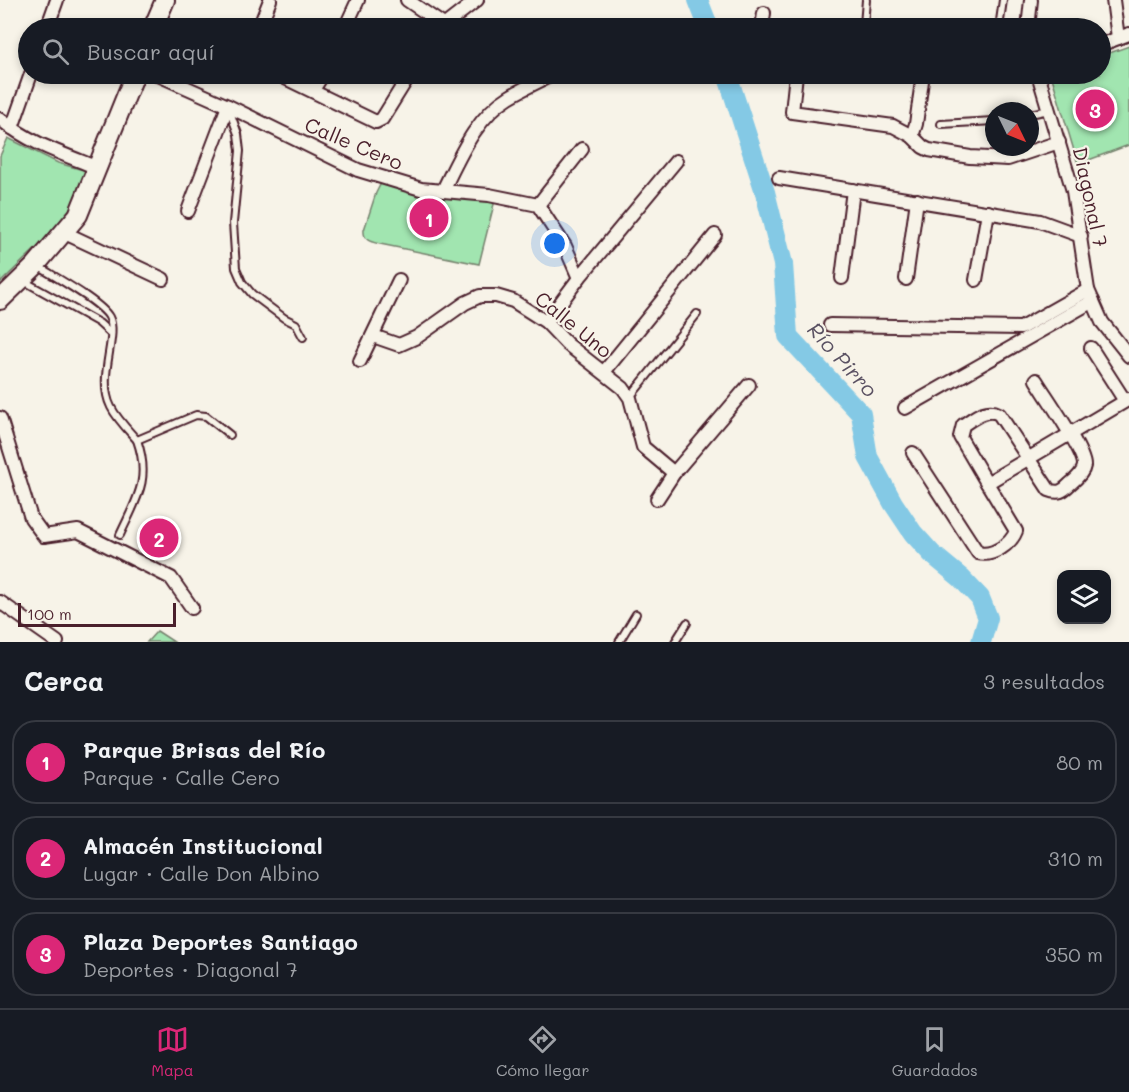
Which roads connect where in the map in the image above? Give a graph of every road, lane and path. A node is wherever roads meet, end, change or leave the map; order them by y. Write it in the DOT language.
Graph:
graph roads {
  1 [pos="57,0"];
  2 [pos="165,0"];
  3 [pos="270,0"];
  4 [pos="358,0"];
  5 [pos="407,0"];
  6 [pos="477,0"];
  7 [pos="866,0"];
  8 [pos="1003,0"];
  9 [pos="1031,0"];
  10 [pos="1113,0"];
  11 [pos="764,13"];
  12 [pos="51,18"];
  13 [pos="157,18"];
  14 [pos="263,18"];
  15 [pos="350,18"];
  16 [pos="432,18"];
  17 [pos="455,18"];
  18 [pos="763,18"];
  19 [pos="865,18"];
  20 [pos="1000,18"];
  21 [pos="1029,18"];
  22 [pos="1123,36"];
  23 [pos="27,84"];
  24 [pos="131,84"];
  25 [pos="178,84"];
  26 [pos="300,84"];
  27 [pos="317,84"];
  28 [pos="404,84"];
  29 [pos="535,84"];
  30 [pos="795,84"];
  31 [pos="922,84"];
  32 [pos="1041,84"];
  33 [pos="313,90"];
  34 [pos="228,106"];
  35 [pos="1049,110"];
  36 [pos="1039,112"];
  37 [pos="0,119"];
  38 [pos="985,122"];
  39 [pos="941,124"];
  40 [pos="12,128"];
  41 [pos="912,136"];
  42 [pos="1059,142"];
  43 [pos="582,149"];
  44 [pos="676,161"];
  45 [pos="98,168"];
  46 [pos="779,178"];
  47 [pos="443,190"];
  48 [pos="853,190"];
  49 [pos="917,200"];
  50 [pos="538,205"];
  51 [pos="188,212"];
  52 [pos="988,212"];
  53 [pos="64,233"];
  54 [pos="715,235"];
  55 [pos="1081,236"];
  56 [pos="35,265"];
  57 [pos="579,278"];
  58 [pos="842,278"];
  59 [pos="21,279"];
  60 [pos="163,279"];
  61 [pos="906,279"];
  62 [pos="399,280"];
  63 [pos="976,280"];
  64 [pos="1090,296"];
  65 [pos="0,300"];
  66 [pos="697,314"];
  67 [pos="546,322"];
  68 [pos="830,325"];
  69 [pos="1023,333"];
  70 [pos="111,334"];
  71 [pos="373,336"];
  72 [pos="303,337"];
  73 [pos="1091,348"];
  74 [pos="1129,356"];
  75 [pos="360,361"];
  76 [pos="604,372"];
  77 [pos="1036,380"];
  78 [pos="749,385"];
  79 [pos="630,398"];
  80 [pos="1127,400"];
  81 [pos="905,408"];
  82 [pos="0,418"];
  83 [pos="230,435"];
  84 [pos="1070,435"];
  85 [pos="137,440"];
  86 [pos="913,453"];
  87 [pos="1028,460"];
  88 [pos="674,473"];
  89 [pos="987,483"];
  90 [pos="657,500"];
  91 [pos="120,535"];
  92 [pos="0,602"];
  93 [pos="192,608"];
  94 [pos="636,614"];
  95 [pos="687,623"];
  96 [pos="57,642"];
  97 [pos="619,642"];
  98 [pos="675,642"];
  1 -- 12 [label="street"];
  2 -- 13 [label="main road"];
  3 -- 14 [label="street"];
  4 -- 15 [label="street"];
  5 -- 16 [label="street"];
  6 -- 17 [label="street"];
  7 -- 19 [label="lane"];
  8 -- 20 [label="lane"];
  9 -- 21 [label="street"];
  10 -- 22 [label="street"];
  11 -- 18 [label="street"];
  23 -- 40 [label="street"];
  24 -- 45 [label="main road"];
  25 -- 34 [label="street, Calle Cero"];
  26 -- 33 [label="street"];
  27 -- 33 [label="street"];
  28 -- 33 [label="street"];
  29 -- 47 [label="street"];
  30 -- 41 [label="street"];
  31 -- 41 [label="street"];
  32 -- 35 [label="street, Diagonal 7"];
  34 -- 47 [label="street, Calle Cero"];
  34 -- 51 [label="street"];
  34 -- 72 [label="lane"];
  35 -- 36 [label="lane"];
  35 -- 42 [label="street, Diagonal 7"];
  37 -- 40 [label="street"];
  38 -- 39 [label="lane"];
  40 -- 45 [label="street"];
  41 -- 42 [label="street"];
  42 -- 55 [label="street, Diagonal 7"];
  43 -- 50 [label="street"];
  44 -- 57 [label="street"];
  45 -- 53 [label="main road"];
  46 -- 48 [label="street"];
  47 -- 50 [label="street, Calle Cero"];
  48 -- 49 [label="street"];
  48 -- 58 [label="street"];
  49 -- 52 [label="street"];
  49 -- 61 [label="street"];
  50 -- 57 [label="street"];
  52 -- 55 [label="street"];
  52 -- 63 [label="street"];
  53 -- 56 [label="main road"];
  53 -- 60 [label="street"];
  54 -- 76 [label="street"];
  55 -- 64 [label="street, Diagonal 7"];
  56 -- 59 [label="main road"];
  56 -- 70 [label="lane"];
  57 -- 67 [label="street"];
  59 -- 65 [label="main road"];
  59 -- 70 [label="lane"];
  62 -- 71 [label="street"];
  64 -- 69 [label="street"];
  64 -- 74 [label="street, Diagonal 7"];
  66 -- 79 [label="lane"];
  67 -- 71 [label="street, Calle Uno"];
  67 -- 76 [label="street, Calle Uno"];
  68 -- 69 [label="street"];
  69 -- 81 [label="street"];
  70 -- 85 [label="lane"];
  71 -- 75 [label="street"];
  73 -- 80 [label="street"];
  76 -- 79 [label="street, Calle Uno"];
  77 -- 84 [label="street"];
  78 -- 88 [label="street"];
  79 -- 88 [label="street, Calle Uno"];
  80 -- 84 [label="street"];
  82 -- 93 [label="street"];
  83 -- 85 [label="lane"];
  84 -- 87 [label="street"];
  84 -- 87 [label="street"];
  85 -- 91 [label="lane"];
  86 -- 89 [label="street"];
  87 -- 89 [label="street"];
  87 -- 89 [label="street"];
  88 -- 90 [label="street"];
  92 -- 96 [label="street"];
  94 -- 97 [label="lane"];
  95 -- 98 [label="lane"];
}
